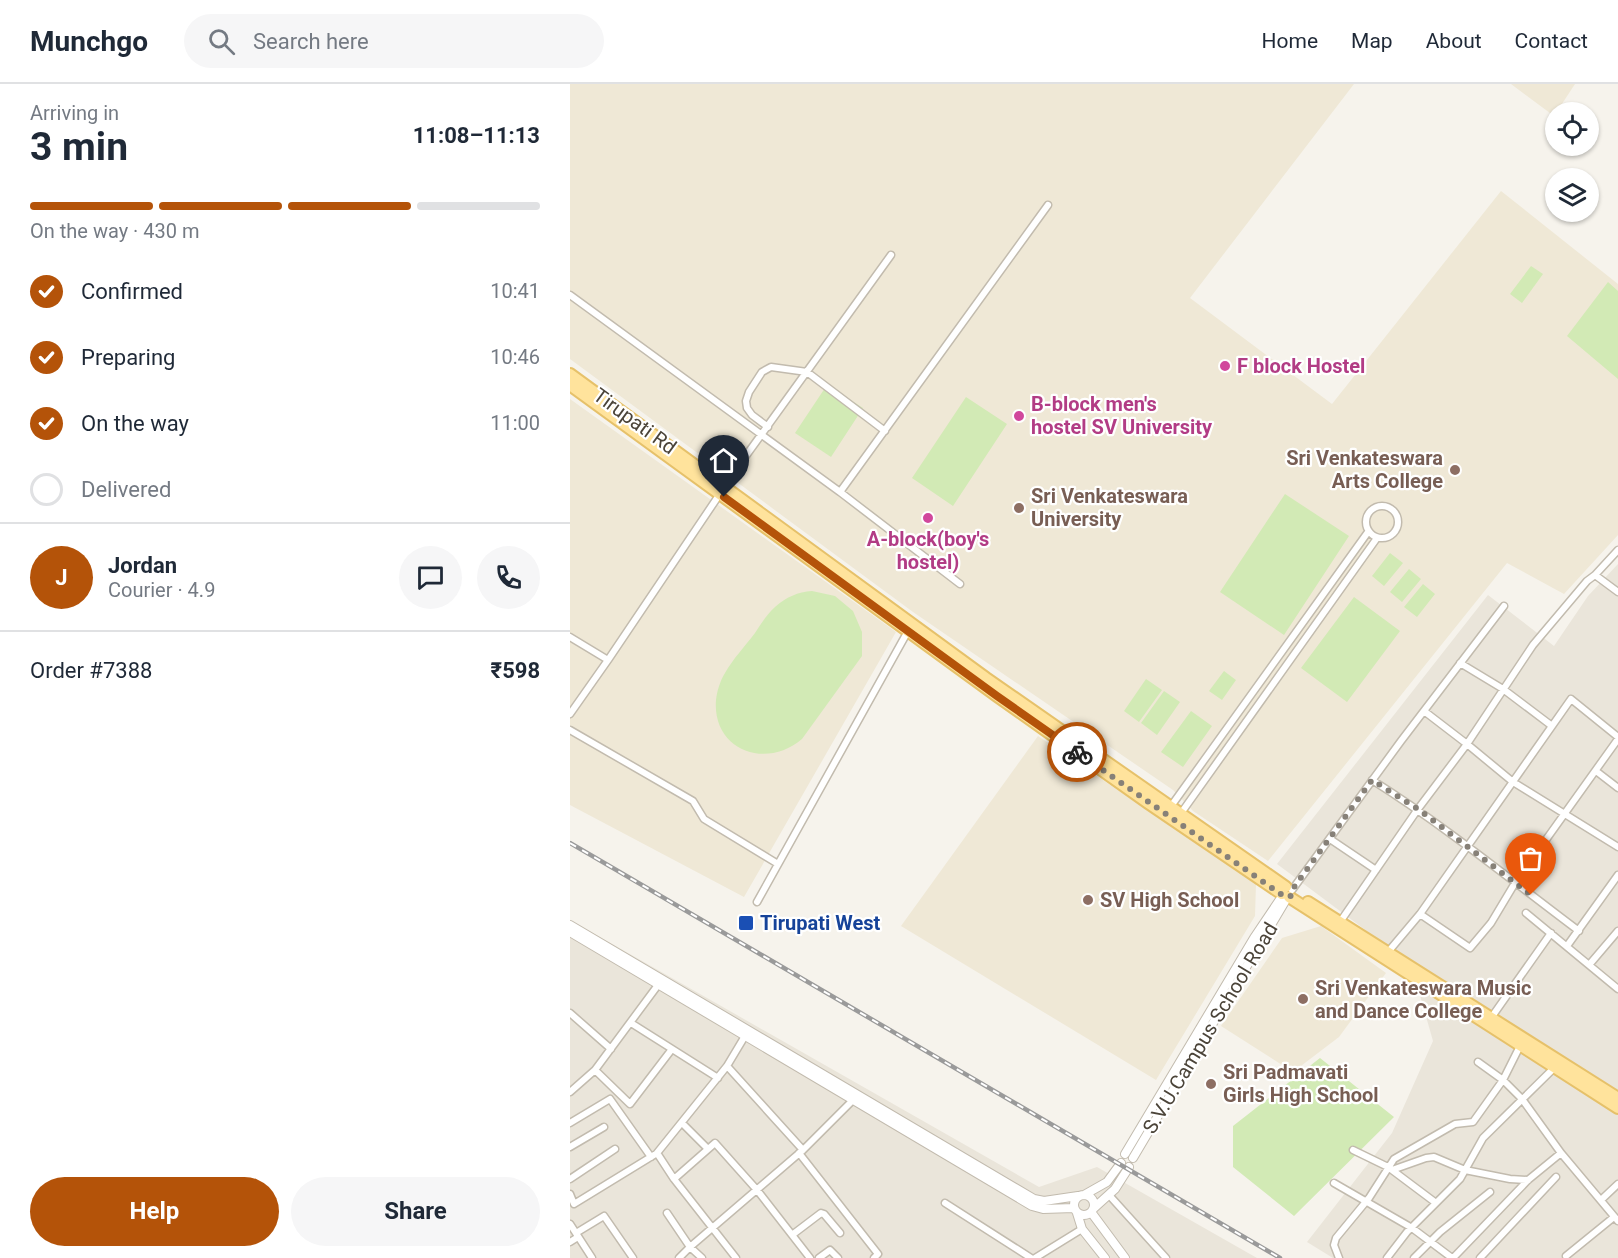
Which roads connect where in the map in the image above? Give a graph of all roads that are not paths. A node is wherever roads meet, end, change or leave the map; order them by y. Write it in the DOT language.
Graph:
graph roads {
  1 [pos="1048,205"];
  2 [pos="891,255"];
  3 [pos="570,295"];
  4 [pos="807,372"];
  5 [pos="570,374"];
  6 [pos="570,385"];
  7 [pos="768,427"];
  8 [pos="885,431"];
  9 [pos="762,435"];
  10 [pos="722,489"];
  11 [pos="840,492"];
  12 [pos="1368,532"];
  13 [pos="1377,538"];
  14 [pos="1618,550"];
  15 [pos="1595,576"];
  16 [pos="960,584"];
  17 [pos="1618,592"];
  18 [pos="1504,606"];
  19 [pos="908,631"];
  20 [pos="570,637"];
  21 [pos="608,660"];
  22 [pos="1460,663"];
  23 [pos="984,681"];
  24 [pos="1503,689"];
  25 [pos="1424,711"];
  26 [pos="570,714"];
  27 [pos="1552,726"];
  28 [pos="570,729"];
  29 [pos="1618,738"];
  30 [pos="1467,744"];
  31 [pos="1596,771"];
  32 [pos="1372,780"];
  33 [pos="1513,782"];
  34 [pos="1618,788"];
  35 [pos="1418,809"];
  36 [pos="1167,811"];
  37 [pos="1566,813"];
  38 [pos="1178,818"];
  39 [pos="1330,839"];
  40 [pos="1468,845"];
  41 [pos="1618,847"];
  42 [pos="778,864"];
  43 [pos="1376,870"];
  44 [pos="1618,875"];
  45 [pos="1515,883"];
  46 [pos="1270,886"];
  47 [pos="1287,893"];
  48 [pos="757,902"];
  49 [pos="1275,906"];
  50 [pos="1526,913"];
  51 [pos="1420,914"];
  52 [pos="1340,922"];
  53 [pos="570,925"];
  54 [pos="1618,931"];
  55 [pos="570,932"];
  56 [pos="1579,932"];
  57 [pos="1551,933"];
  58 [pos="1567,946"];
  59 [pos="1388,952"];
  60 [pos="1589,965"];
  61 [pos="658,985"];
  62 [pos="1618,989"];
  63 [pos="570,1012"];
  64 [pos="1490,1018"];
  65 [pos="631,1023"];
  66 [pos="745,1036"];
  67 [pos="1520,1046"];
  68 [pos="672,1048"];
  69 [pos="611,1049"];
  70 [pos="1478,1062"];
  71 [pos="728,1066"];
  72 [pos="1554,1068"];
  73 [pos="595,1070"];
  74 [pos="718,1078"];
  75 [pos="1503,1080"];
  76 [pos="570,1092"];
  77 [pos="1618,1098"];
  78 [pos="1522,1099"];
  79 [pos="852,1100"];
  80 [pos="1618,1108"];
  81 [pos="570,1123"];
  82 [pos="682,1123"];
  83 [pos="604,1127"];
  84 [pos="570,1147"];
  85 [pos="615,1149"];
  86 [pos="708,1149"];
  87 [pos="1353,1150"];
  88 [pos="801,1152"];
  89 [pos="1561,1153"];
  90 [pos="1125,1154"];
  91 [pos="654,1155"];
  92 [pos="1133,1158"];
  93 [pos="1121,1163"];
  94 [pos="1130,1167"];
  95 [pos="1390,1168"];
  96 [pos="1465,1170"];
  97 [pos="1556,1177"];
  98 [pos="570,1179"];
  99 [pos="674,1179"];
  100 [pos="1528,1180"];
  101 [pos="1334,1183"];
  102 [pos="1618,1184"];
  103 [pos="757,1190"];
  104 [pos="1490,1192"];
  105 [pos="570,1194"];
  106 [pos="1081,1195"];
  107 [pos="1108,1195"];
  108 [pos="1601,1200"];
  109 [pos="1366,1202"];
  110 [pos="945,1203"];
  111 [pos="1436,1203"];
  112 [pos="572,1205"];
  113 [pos="1075,1210"];
  114 [pos="1092,1210"];
  115 [pos="667,1214"];
  116 [pos="1616,1219"];
  117 [pos="570,1224"];
  118 [pos="712,1228"];
  119 [pos="1412,1228"];
  120 [pos="1082,1229"];
  121 [pos="840,1233"];
  122 [pos="577,1235"];
  123 [pos="792,1235"];
  124 [pos="570,1242"];
  125 [pos="1430,1242"];
  126 [pos="690,1247"];
  127 [pos="1566,1256"];
  128 [pos="592,1258"];
  129 [pos="633,1258"];
  130 [pos="679,1258"];
  131 [pos="702,1258"];
  132 [pos="736,1258"];
  133 [pos="810,1258"];
  134 [pos="819,1258"];
  135 [pos="838,1258"];
  136 [pos="874,1258"];
  137 [pos="1033,1258"];
  138 [pos="1105,1258"];
  139 [pos="1125,1258"];
  140 [pos="1166,1258"];
  141 [pos="1339,1258"];
  142 [pos="1387,1258"];
  143 [pos="1414,1258"];
  144 [pos="1452,1258"];
  145 [pos="1480,1258"];
  1 -- 8 [label="street"];
  2 -- 4 [label="street"];
  3 -- 9 [label="street"];
  4 -- 7 [label="street"];
  4 -- 7 [label="street"];
  4 -- 8 [label="street"];
  5 -- 10 [label="main road, Tirupati Rd"];
  6 -- 10 [label="main road, Tirupati Rd"];
  7 -- 9 [label="street"];
  8 -- 11 [label="street"];
  9 -- 10 [label="street"];
  9 -- 11 [label="street"];
  10 -- 19 [label="main road, Tirupati Rd"];
  10 -- 21 [label="street"];
  10 -- 23 [label="main road, Tirupati Rd"];
  11 -- 16 [label="street"];
  12 -- 13 [label="street"];
  12 -- 13 [label="street"];
  12 -- 36 [label="street"];
  13 -- 38 [label="street"];
  14 -- 15 [label="street"];
  15 -- 17 [label="street"];
  15 -- 24 [label="street"];
  18 -- 22 [label="street"];
  19 -- 23 [label="main road, Tirupati Rd"];
  19 -- 42 [label="street"];
  20 -- 21 [label="street"];
  21 -- 26 [label="street"];
  22 -- 24 [label="street"];
  22 -- 25 [label="street"];
  23 -- 36 [label="main road, Tirupati Rd"];
  24 -- 27 [label="street"];
  24 -- 30 [label="street"];
  25 -- 30 [label="street"];
  25 -- 32 [label="street"];
  27 -- 29 [label="street"];
  27 -- 33 [label="street"];
  28 -- 42 [label="street"];
  29 -- 31 [label="street"];
  30 -- 33 [label="street"];
  30 -- 35 [label="street"];
  31 -- 34 [label="street"];
  31 -- 37 [label="street"];
  32 -- 35 [label="street"];
  32 -- 39 [label="street"];
  33 -- 37 [label="street"];
  33 -- 40 [label="street"];
  35 -- 40 [label="street"];
  35 -- 43 [label="street"];
  36 -- 38 [label="main road, Tirupati Rd"];
  37 -- 41 [label="street"];
  37 -- 45 [label="street"];
  38 -- 46 [label="main road, Tirupati Rd"];
  38 -- 47 [label="main road, Tirupati Rd"];
  39 -- 43 [label="street"];
  39 -- 47 [label="street"];
  40 -- 45 [label="street"];
  40 -- 51 [label="street"];
  42 -- 48 [label="street"];
  43 -- 52 [label="street"];
  44 -- 56 [label="street"];
  45 -- 51 [label="street"];
  45 -- 56 [label="street"];
  46 -- 47 [label="main road, Tirupati Rd"];
  46 -- 49 [label="street"];
  47 -- 49 [label="street, S.V.U.Campus School Road"];
  47 -- 52 [label="main road"];
  47 -- 67 [label="main road"];
  47 -- 92 [label="street, S.V.U.Campus School Road"];
  49 -- 90 [label="street, S.V.U.Campus School Road"];
  50 -- 57 [label="street"];
  51 -- 59 [label="street"];
  52 -- 59 [label="main road"];
  53 -- 106 [label="street"];
  54 -- 60 [label="street"];
  55 -- 61 [label="street"];
  56 -- 58 [label="street"];
  57 -- 58 [label="street"];
  57 -- 64 [label="street"];
  58 -- 60 [label="street"];
  59 -- 64 [label="main road"];
  60 -- 62 [label="street"];
  61 -- 65 [label="street"];
  61 -- 66 [label="street"];
  63 -- 69 [label="street"];
  64 -- 77 [label="main road"];
  65 -- 68 [label="street"];
  65 -- 69 [label="street"];
  66 -- 71 [label="street"];
  66 -- 79 [label="street"];
  67 -- 72 [label="main road"];
  67 -- 75 [label="street"];
  68 -- 73 [label="street"];
  68 -- 74 [label="street"];
  69 -- 73 [label="street"];
  70 -- 75 [label="street"];
  71 -- 74 [label="street"];
  71 -- 88 [label="street"];
  72 -- 78 [label="street"];
  72 -- 80 [label="main road"];
  73 -- 76 [label="street"];
  74 -- 82 [label="street"];
  75 -- 78 [label="street"];
  75 -- 95 [label="street"];
  78 -- 89 [label="street"];
  78 -- 96 [label="street"];
  79 -- 88 [label="street"];
  79 -- 113 [label="street"];
  81 -- 91 [label="street"];
  82 -- 86 [label="street"];
  82 -- 91 [label="street"];
  83 -- 84 [label="street"];
  85 -- 98 [label="street"];
  86 -- 99 [label="street"];
  86 -- 103 [label="street"];
  87 -- 95 [label="street"];
  88 -- 103 [label="street"];
  88 -- 136 [label="street"];
  89 -- 100 [label="street"];
  89 -- 108 [label="street"];
  91 -- 99 [label="street"];
  91 -- 112 [label="street"];
  93 -- 106 [label="street"];
  94 -- 107 [label="street"];
  95 -- 96 [label="street"];
  95 -- 109 [label="street"];
  95 -- 111 [label="street"];
  96 -- 100 [label="street"];
  96 -- 111 [label="street"];
  97 -- 145 [label="street"];
  99 -- 118 [label="street"];
  100 -- 144 [label="street"];
  101 -- 109 [label="street"];
  102 -- 108 [label="street"];
  103 -- 118 [label="street"];
  103 -- 123 [label="street"];
  104 -- 125 [label="street"];
  105 -- 112 [label="street"];
  106 -- 113 [label="street"];
  106 -- 114 [label="street"];
  107 -- 114 [label="street"];
  107 -- 140 [label="street"];
  108 -- 116 [label="street"];
  109 -- 119 [label="street"];
  109 -- 141 [label="street"];
  110 -- 137 [label="street"];
  111 -- 119 [label="street"];
  113 -- 114 [label="street"];
  113 -- 120 [label="street"];
  114 -- 139 [label="street"];
  115 -- 126 [label="street"];
  116 -- 127 [label="street"];
  117 -- 122 [label="street"];
  118 -- 126 [label="street"];
  118 -- 132 [label="street"];
  119 -- 125 [label="street"];
  119 -- 142 [label="street"];
  120 -- 137 [label="street"];
  120 -- 138 [label="street"];
  121 -- 123 [label="street"];
  122 -- 124 [label="street"];
  122 -- 128 [label="street"];
  122 -- 129 [label="street"];
  123 -- 133 [label="street"];
  125 -- 143 [label="street"];
  125 -- 144 [label="street"];
  126 -- 130 [label="street"];
  126 -- 131 [label="street"];
  134 -- 135 [label="street"];
}
